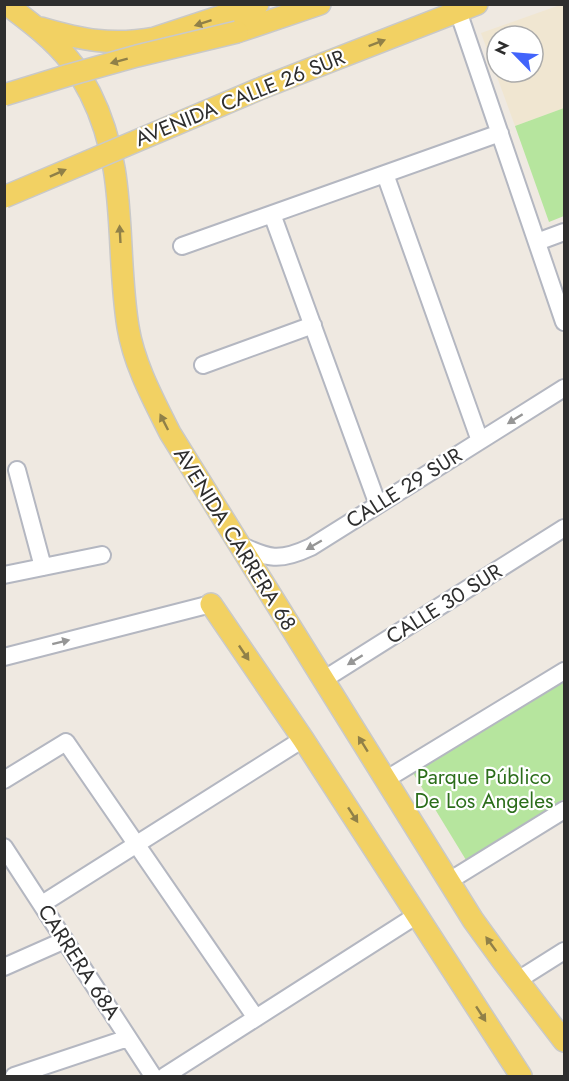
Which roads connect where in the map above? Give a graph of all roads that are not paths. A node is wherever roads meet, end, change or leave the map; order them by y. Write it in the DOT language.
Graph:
graph roads {
  1 [pos="6,4"];
  2 [pos="258,4"];
  3 [pos="320,4"];
  4 [pos="468,8"];
  5 [pos="37,27"];
  6 [pos="4,95"];
  7 [pos="500,133"];
  8 [pos="385,174"];
  9 [pos="4,196"];
  10 [pos="273,214"];
  11 [pos="564,232"];
  12 [pos="537,242"];
  13 [pos="182,246"];
  14 [pos="564,322"];
  15 [pos="313,325"];
  16 [pos="203,365"];
  17 [pos="564,388"];
  18 [pos="480,441"];
  19 [pos="17,470"];
  20 [pos="378,505"];
  21 [pos="564,528"];
  22 [pos="238,543"];
  23 [pos="102,555"];
  24 [pos="43,567"];
  25 [pos="4,575"];
  26 [pos="211,604"];
  27 [pos="4,657"];
  28 [pos="564,671"];
  29 [pos="323,680"];
  30 [pos="303,739"];
  31 [pos="4,780"];
  32 [pos="385,780"];
  33 [pos="564,810"];
  34 [pos="136,845"];
  35 [pos="4,847"];
  36 [pos="449,881"];
  37 [pos="42,904"];
  38 [pos="417,915"];
  39 [pos="65,940"];
  40 [pos="564,951"];
  41 [pos="4,967"];
  42 [pos="518,981"];
  43 [pos="256,1018"];
  44 [pos="128,1038"];
  45 [pos="564,1041"];
  46 [pos="14,1077"];
  47 [pos="153,1077"];
  48 [pos="165,1077"];
  49 [pos="521,1077"];
  1 -- 5 [label="main road, AVENIDA CARRERA 68"];
  2 -- 5 [label="main road, one-way"];
  3 -- 6 [label="main road, one-way, bridge"];
  4 -- 7 [label="street"];
  9 -- 4 [label="main road, AVENIDA CALLE 26 SUR, one-way, bridge"];
  22 -- 5 [label="main road, AVENIDA CARRERA 68, one-way"];
  7 -- 8 [label="street"];
  7 -- 12 [label="street"];
  8 -- 10 [label="street"];
  8 -- 18 [label="street"];
  10 -- 13 [label="street"];
  10 -- 15 [label="street"];
  11 -- 12 [label="street"];
  12 -- 14 [label="street"];
  15 -- 16 [label="street"];
  15 -- 20 [label="street"];
  17 -- 18 [label="street, CALLE 29 SUR, one-way"];
  18 -- 20 [label="street, CALLE 29 SUR"];
  19 -- 24 [label="street"];
  20 -- 22 [label="street, CALLE 29 SUR, one-way"];
  21 -- 29 [label="street, CALLE 30 SUR, one-way"];
  22 -- 29 [label="main road, AVENIDA CARRERA 68"];
  23 -- 24 [label="street"];
  24 -- 25 [label="street"];
  27 -- 26 [label="street, one-way"];
  26 -- 30 [label="main road, one-way"];
  28 -- 32 [label="street"];
  32 -- 29 [label="main road, AVENIDA CARRERA 68, one-way"];
  30 -- 34 [label="street"];
  30 -- 38 [label="main road, one-way"];
  31 -- 34 [label="street"];
  32 -- 36 [label="main road, AVENIDA CARRERA 68"];
  33 -- 36 [label="street"];
  34 -- 37 [label="street"];
  34 -- 43 [label="street"];
  35 -- 37 [label="street, CARRERA 68A"];
  42 -- 36 [label="main road, AVENIDA CARRERA 68, one-way"];
  37 -- 39 [label="street, CARRERA 68A"];
  38 -- 43 [label="street"];
  38 -- 49 [label="main road, one-way"];
  39 -- 41 [label="street"];
  39 -- 44 [label="street, CARRERA 68A"];
  40 -- 42 [label="street"];
  42 -- 45 [label="main road, AVENIDA CARRERA 68"];
  43 -- 48 [label="street"];
  44 -- 46 [label="street"];
  44 -- 47 [label="street, CARRERA 68A"];
}
